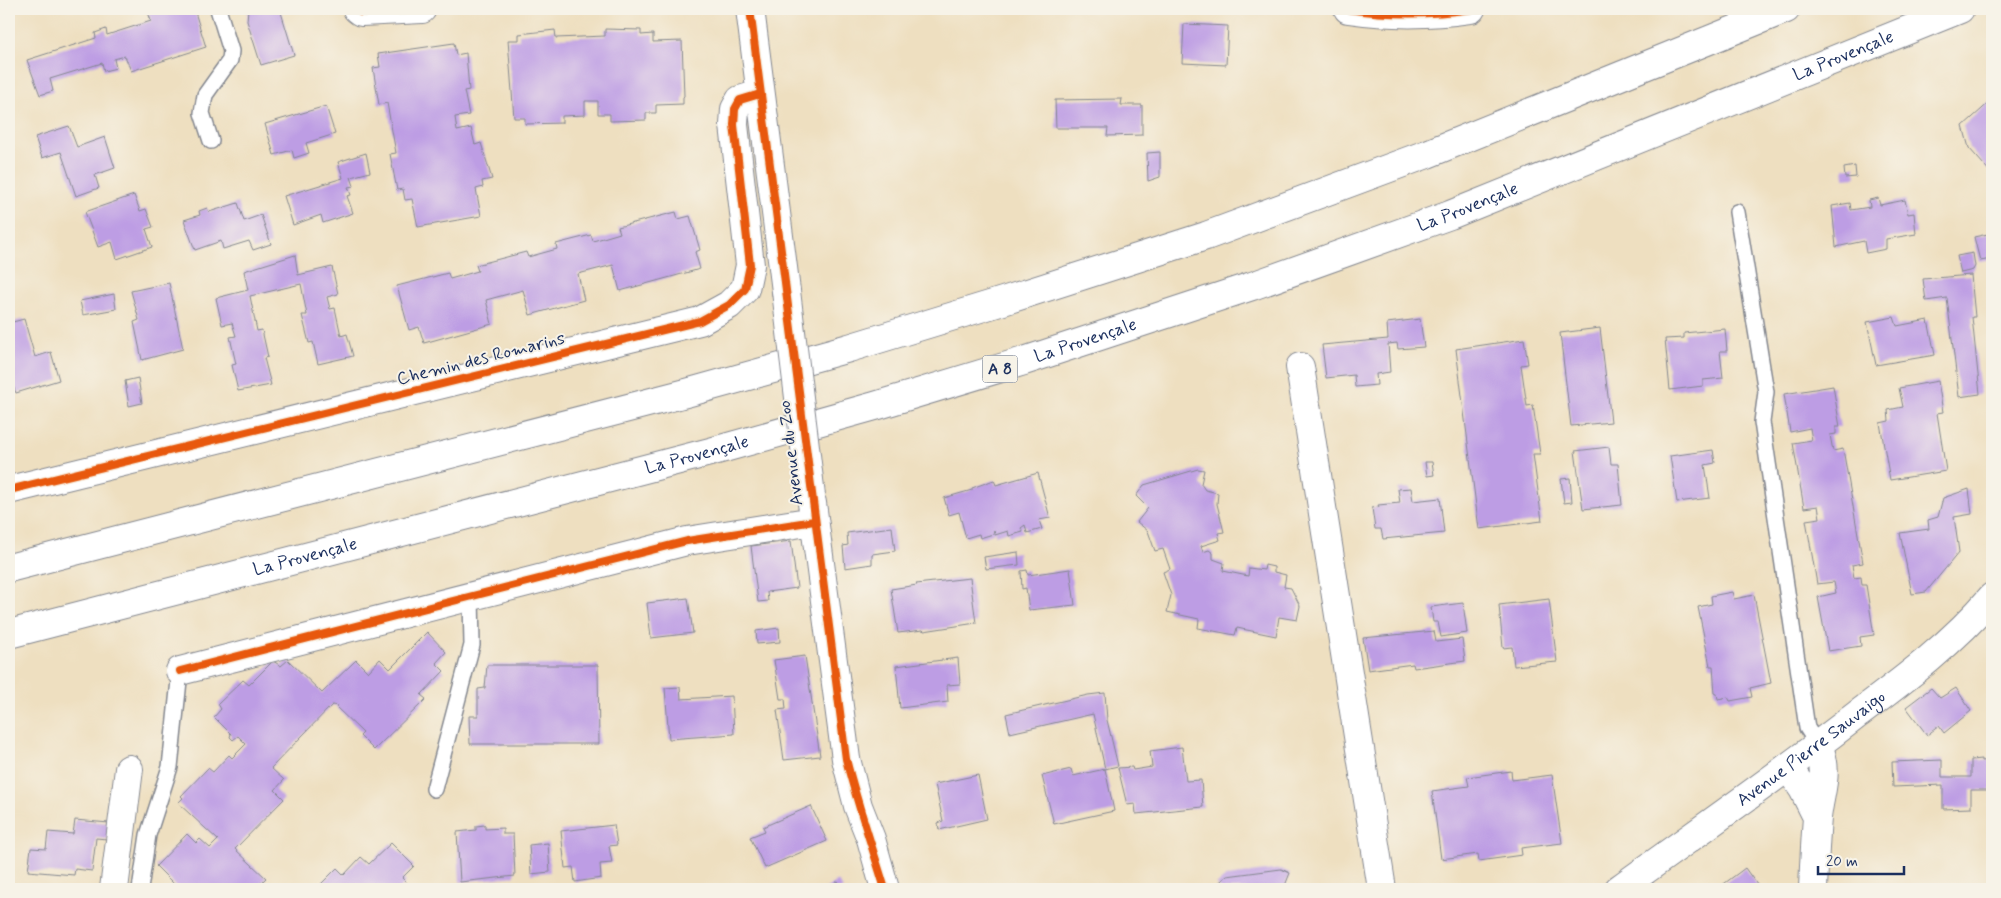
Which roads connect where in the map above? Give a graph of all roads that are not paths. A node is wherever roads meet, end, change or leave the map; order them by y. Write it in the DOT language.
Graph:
graph roads {
  1 [pos="218,9"];
  2 [pos="357,9"];
  3 [pos="422,9"];
  4 [pos="750,9"];
  5 [pos="1471,9"];
  6 [pos="1786,9"];
  7 [pos="1960,9"];
  8 [pos="1358,10"];
  9 [pos="760,94"];
  10 [pos="211,141"];
  11 [pos="1737,212"];
  12 [pos="1300,367"];
  13 [pos="9,490"];
  14 [pos="812,509"];
  15 [pos="9,568"];
  16 [pos="470,597"];
  17 [pos="1992,597"];
  18 [pos="9,634"];
  19 [pos="180,671"];
  20 [pos="1818,745"];
  21 [pos="1788,767"];
  22 [pos="129,769"];
  23 [pos="434,789"];
  24 [pos="1817,817"];
  25 [pos="114,889"];
  26 [pos="140,889"];
  27 [pos="885,889"];
  28 [pos="1382,889"];
  29 [pos="1619,889"];
  30 [pos="1813,889"];
  1 -- 10 [label="lane"];
  2 -- 3 [label="main road"];
  4 -- 9 [label="main road, Avenue du Zoo"];
  5 -- 8 [label="main road"];
  6 -- 15 [label="main road"];
  7 -- 18 [label="main road, La Provençale / A 8"];
  9 -- 13 [label="main road, Chemin des Romarins"];
  9 -- 14 [label="main road, Avenue du Zoo, bridge"];
  11 -- 20 [label="lane"];
  12 -- 28 [label="main road"];
  14 -- 16 [label="main road"];
  14 -- 27 [label="main road, Avenue du Zoo"];
  16 -- 19 [label="main road"];
  16 -- 23 [label="lane"];
  17 -- 20 [label="main road, Avenue Pierre Sauvaigo"];
  19 -- 26 [label="lane"];
  20 -- 21 [label="main road, Avenue Pierre Sauvaigo"];
  20 -- 24 [label="main road"];
  21 -- 24 [label="main road"];
  21 -- 29 [label="main road, Avenue Pierre Sauvaigo"];
  22 -- 25 [label="main road"];
  24 -- 30 [label="main road"];
}
